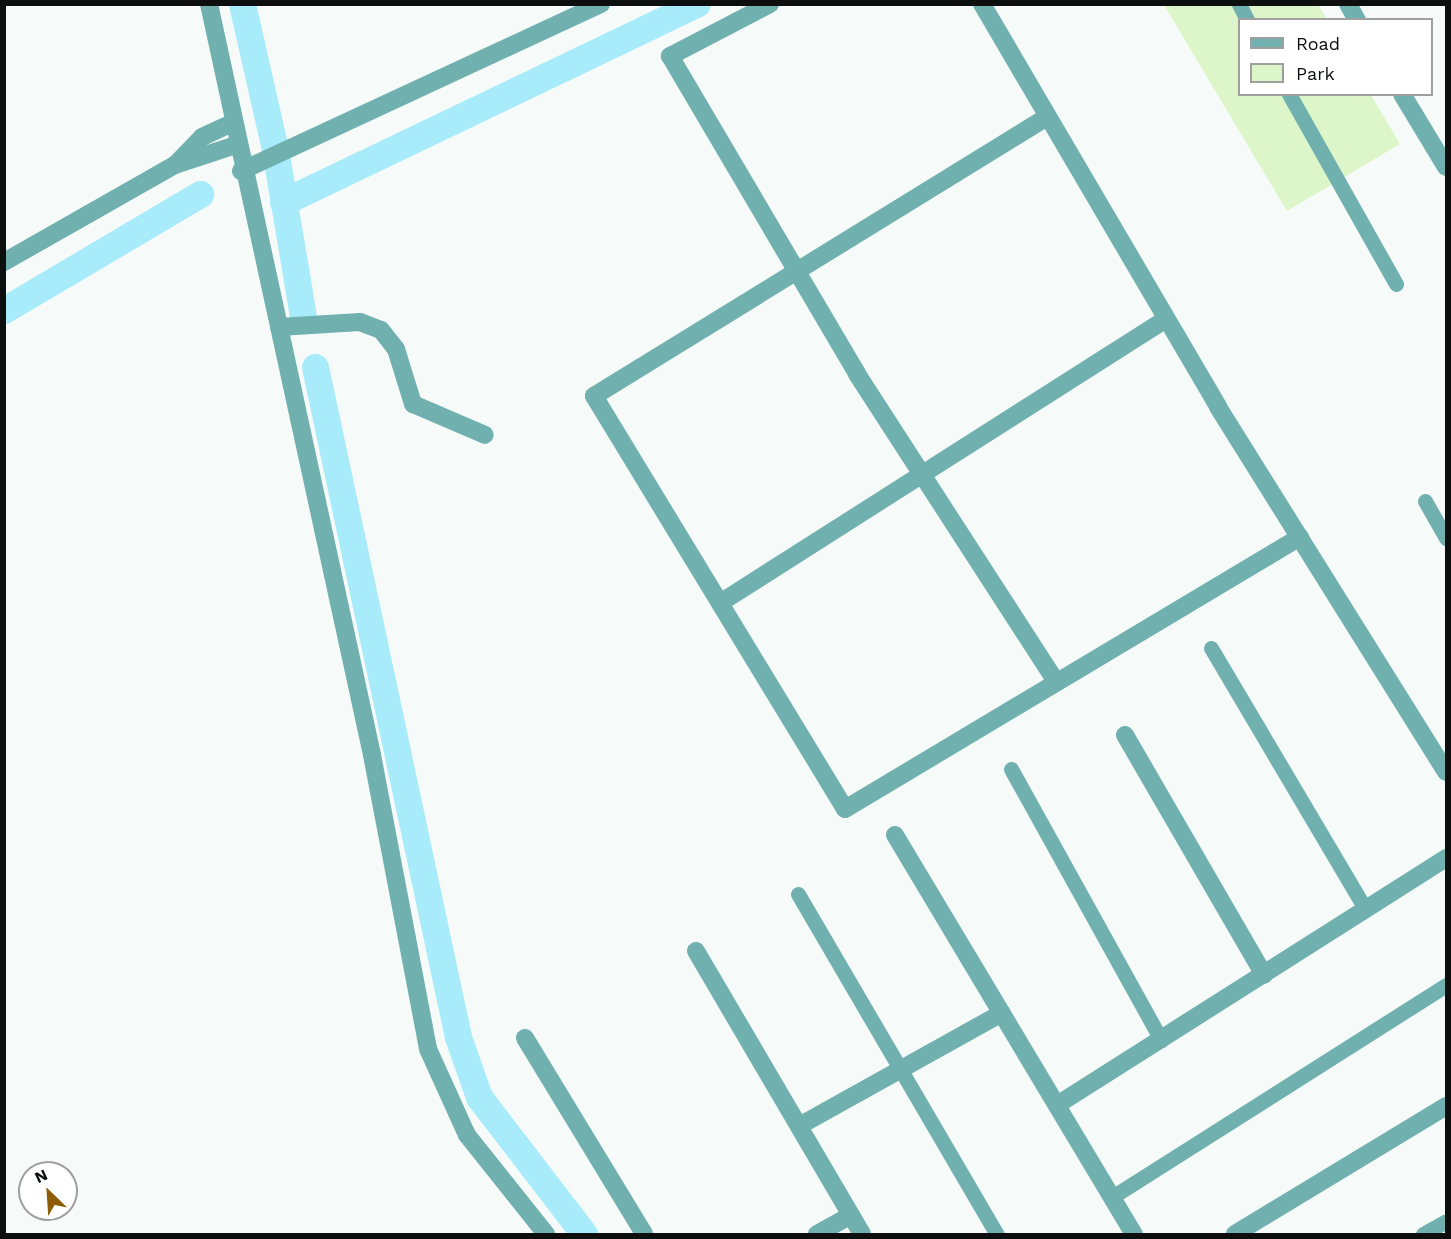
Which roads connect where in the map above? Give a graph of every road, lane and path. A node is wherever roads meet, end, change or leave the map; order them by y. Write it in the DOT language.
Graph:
graph roads {
  1 [pos="209,4"];
  2 [pos="602,4"];
  3 [pos="770,4"];
  4 [pos="982,4"];
  5 [pos="1239,4"];
  6 [pos="1348,4"];
  7 [pos="1246,18"];
  8 [pos="1356,18"];
  9 [pos="1290,96"];
  10 [pos="1404,96"];
  11 [pos="1047,117"];
  12 [pos="232,123"];
  13 [pos="1439,138"];
  14 [pos="236,145"];
  15 [pos="175,165"];
  16 [pos="1446,167"];
  17 [pos="248,168"];
  18 [pos="4,262"];
  19 [pos="797,271"];
  20 [pos="1396,284"];
  21 [pos="1166,319"];
  22 [pos="279,327"];
  23 [pos="486,435"];
  24 [pos="922,474"];
  25 [pos="1425,501"];
  26 [pos="1300,537"];
  27 [pos="1446,538"];
  28 [pos="720,603"];
  29 [pos="1211,648"];
  30 [pos="1055,680"];
  31 [pos="1125,735"];
  32 [pos="1011,769"];
  33 [pos="1446,772"];
  34 [pos="895,836"];
  35 [pos="1446,858"];
  36 [pos="798,894"];
  37 [pos="1366,910"];
  38 [pos="696,951"];
  39 [pos="1264,975"];
  40 [pos="1446,986"];
  41 [pos="1002,1013"];
  42 [pos="525,1038"];
  43 [pos="1161,1040"];
  44 [pos="901,1070"];
  45 [pos="1057,1106"];
  46 [pos="1446,1106"];
  47 [pos="799,1126"];
  48 [pos="1112,1197"];
  49 [pos="851,1215"];
  50 [pos="1446,1221"];
  51 [pos="546,1234"];
  52 [pos="644,1234"];
  53 [pos="817,1234"];
  54 [pos="862,1234"];
  55 [pos="997,1234"];
  56 [pos="1134,1234"];
  57 [pos="1235,1234"];
  58 [pos="1423,1234"];
  1 -- 12 [label="street"];
  2 -- 17 [label="street"];
  3 -- 19 [label="street"];
  4 -- 11 [label="street"];
  5 -- 7 [label="lane"];
  6 -- 8 [label="street"];
  9 -- 20 [label="lane"];
  10 -- 13 [label="street"];
  11 -- 19 [label="street"];
  11 -- 21 [label="street"];
  12 -- 14 [label="street"];
  12 -- 15 [label="street"];
  13 -- 16 [label="street"];
  14 -- 15 [label="street"];
  14 -- 17 [label="street"];
  15 -- 18 [label="street"];
  17 -- 22 [label="street"];
  19 -- 24 [label="street"];
  19 -- 28 [label="street"];
  21 -- 24 [label="street"];
  21 -- 26 [label="street"];
  22 -- 23 [label="street"];
  22 -- 51 [label="street"];
  24 -- 28 [label="street"];
  24 -- 30 [label="street"];
  25 -- 27 [label="lane"];
  26 -- 30 [label="street"];
  26 -- 33 [label="street"];
  28 -- 30 [label="street"];
  29 -- 37 [label="lane"];
  31 -- 39 [label="street"];
  32 -- 43 [label="lane"];
  34 -- 41 [label="street"];
  35 -- 37 [label="street"];
  36 -- 44 [label="lane"];
  37 -- 39 [label="street"];
  38 -- 47 [label="street"];
  39 -- 43 [label="street"];
  40 -- 48 [label="lane"];
  41 -- 44 [label="street"];
  41 -- 45 [label="street"];
  42 -- 52 [label="street"];
  43 -- 45 [label="street"];
  44 -- 47 [label="street"];
  44 -- 55 [label="lane"];
  45 -- 48 [label="street"];
  46 -- 57 [label="street"];
  47 -- 49 [label="street"];
  48 -- 56 [label="street"];
  49 -- 53 [label="street"];
  49 -- 54 [label="street"];
  50 -- 58 [label="lane"];
}
